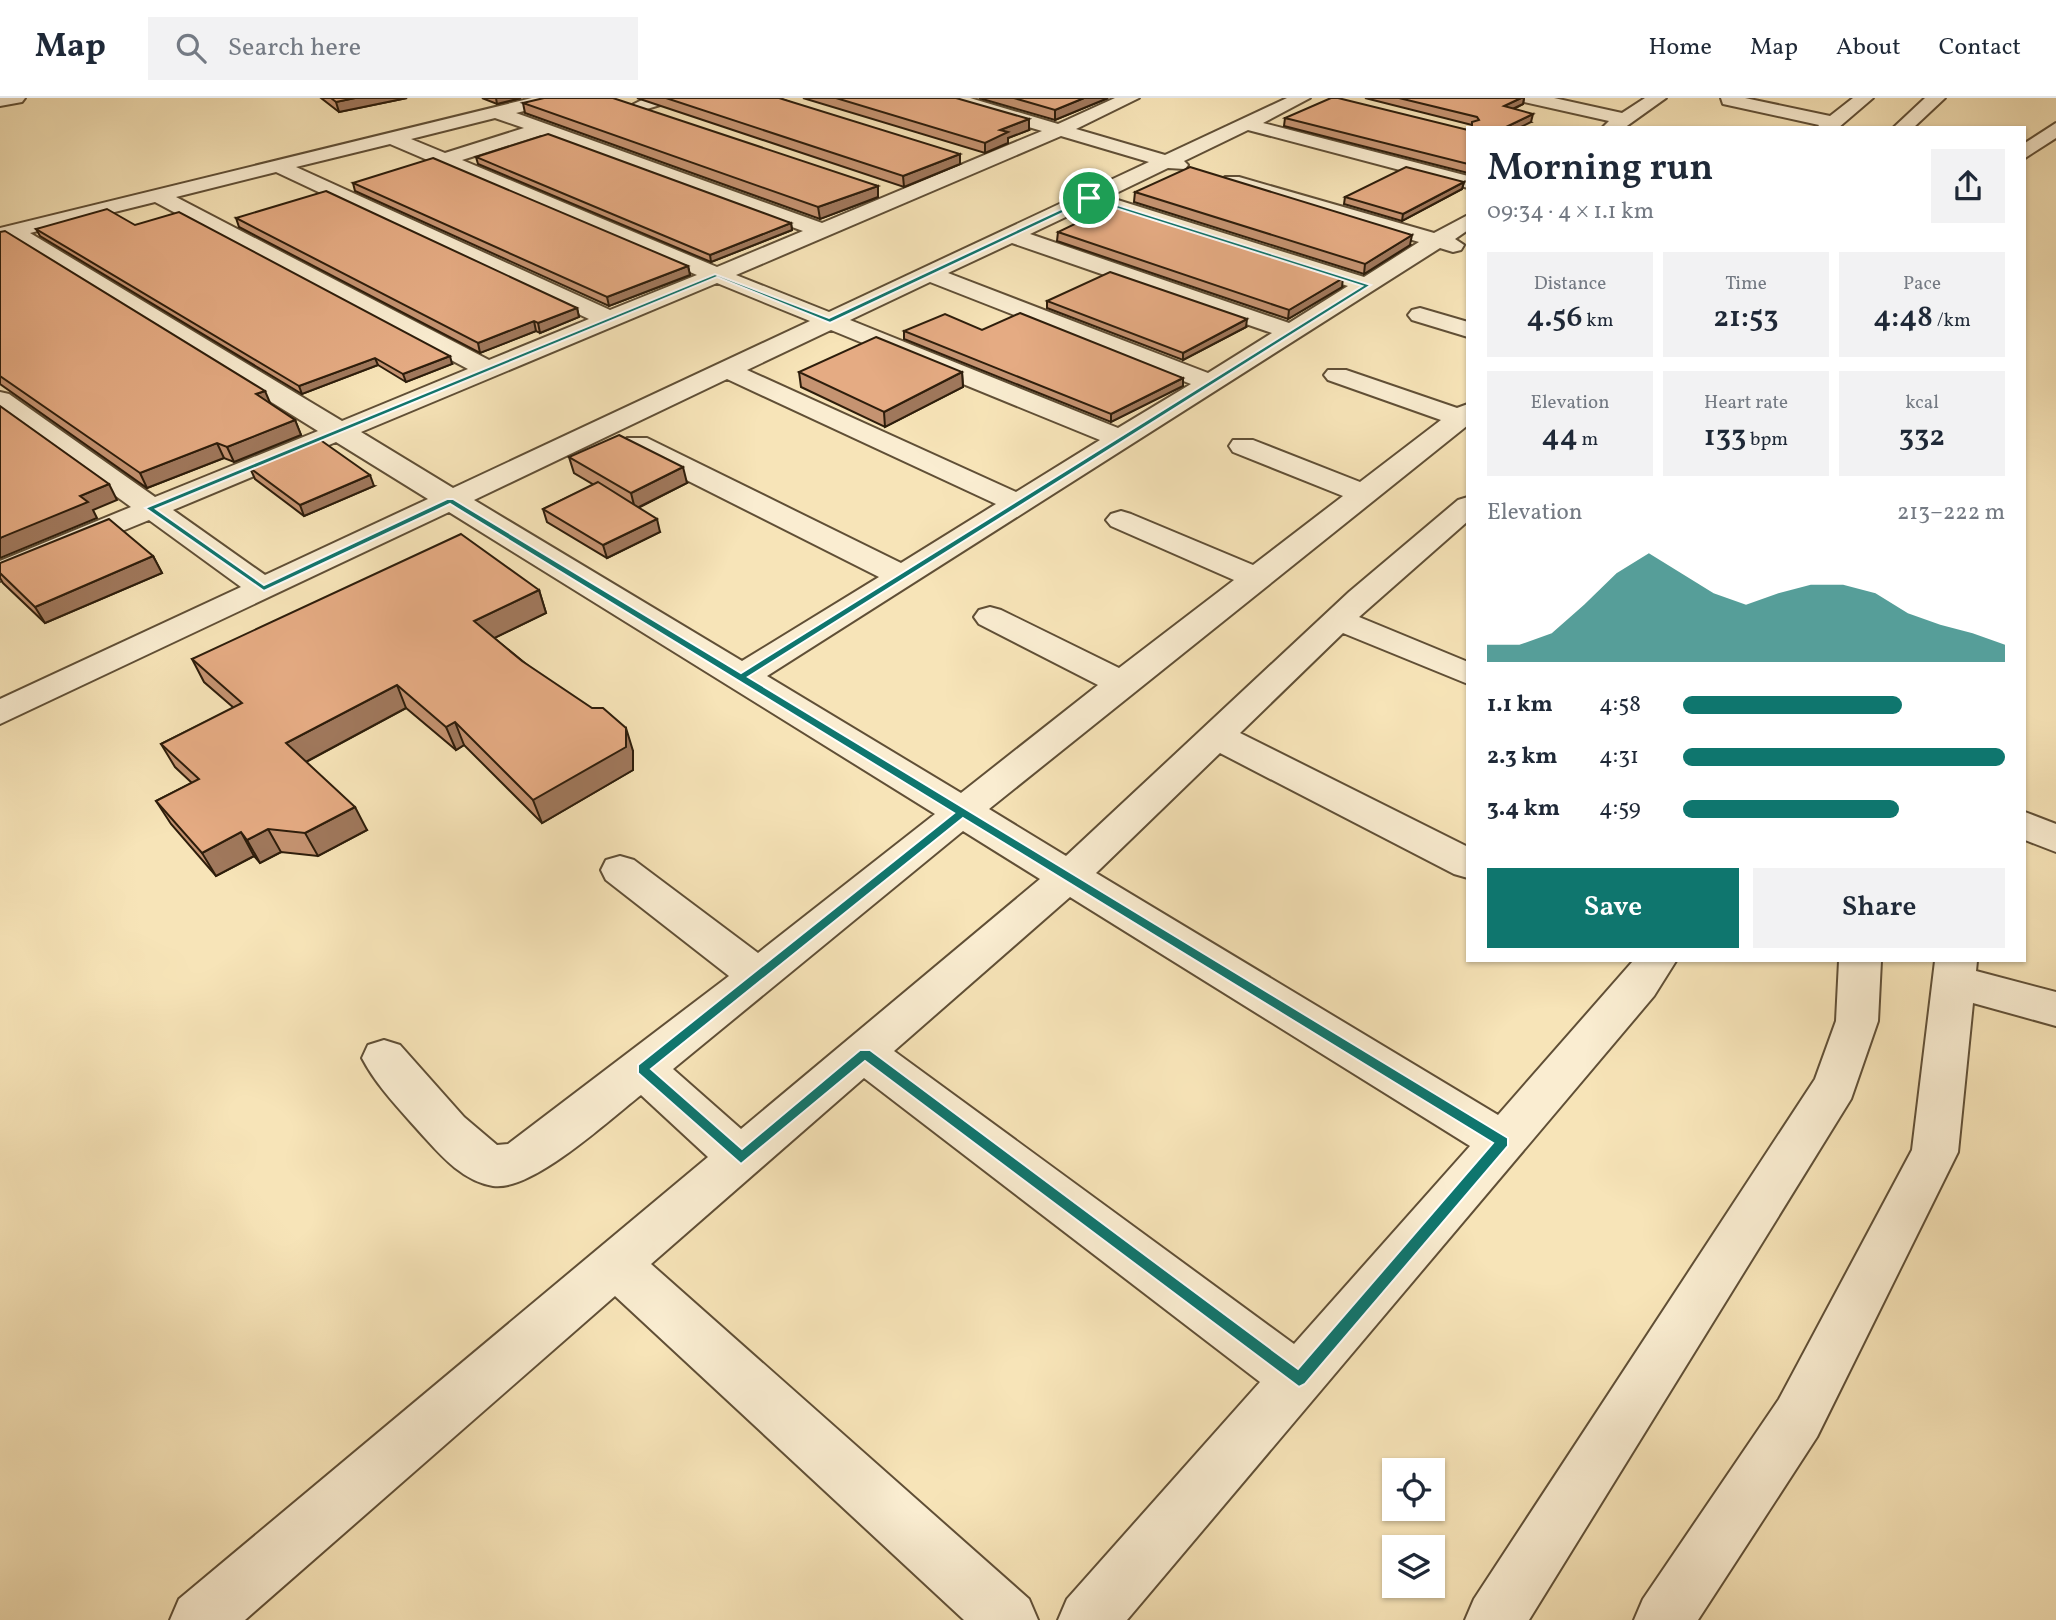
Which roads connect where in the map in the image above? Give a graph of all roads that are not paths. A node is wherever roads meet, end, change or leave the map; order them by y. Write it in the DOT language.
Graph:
graph roads {
  1 [pos="16,98"];
  2 [pos="554,98"];
  3 [pos="951,98"];
  4 [pos="1130,98"];
  5 [pos="1301,98"];
  6 [pos="1530,98"];
  7 [pos="1657,98"];
  8 [pos="1864,98"];
  9 [pos="1936,98"];
  10 [pos="1729,100"];
  11 [pos="0,101"];
  12 [pos="631,105"];
  13 [pos="664,107"];
  14 [pos="496,112"];
  15 [pos="1617,123"];
  16 [pos="1246,124"];
  17 [pos="1830,125"];
  18 [pos="1904,126"];
  19 [pos="541,129"];
  20 [pos="2056,129"];
  21 [pos="1061,130"];
  22 [pos="390,137"];
  23 [pos="2026,151"];
  24 [pos="960,155"];
  25 [pos="444,160"];
  26 [pos="1167,162"];
  27 [pos="986,163"];
  28 [pos="278,166"];
  29 [pos="1193,169"];
  30 [pos="1219,177"];
  31 [pos="1466,181"];
  32 [pos="879,188"];
  33 [pos="159,196"];
  34 [pos="905,197"];
  35 [pos="1089,198"];
  36 [pos="1466,222"];
  37 [pos="823,231"];
  38 [pos="6,232"];
  39 [pos="1012,235"];
  40 [pos="1439,241"];
  41 [pos="1466,248"];
  42 [pos="929,274"];
  43 [pos="717,275"];
  44 [pos="1367,285"];
  45 [pos="1420,315"];
  46 [pos="609,319"];
  47 [pos="830,321"];
  48 [pos="1466,329"];
  49 [pos="1293,332"];
  50 [pos="487,369"];
  51 [pos="727,370"];
  52 [pos="1337,375"];
  53 [pos="1212,383"];
  54 [pos="0,400"];
  55 [pos="1465,415"];
  56 [pos="604,428"];
  57 [pos="335,430"];
  58 [pos="1121,439"];
  59 [pos="1243,446"];
  60 [pos="1364,494"];
  61 [pos="450,500"];
  62 [pos="1017,504"];
  63 [pos="149,508"];
  64 [pos="1121,520"];
  65 [pos="1460,522"];
  66 [pos="0,572"];
  67 [pos="902,576"];
  68 [pos="1259,579"];
  69 [pos="264,589"];
  70 [pos="990,617"];
  71 [pos="1339,620"];
  72 [pos="1466,673"];
  73 [pos="741,677"];
  74 [pos="1122,683"];
  75 [pos="0,713"];
  76 [pos="1216,736"];
  77 [pos="962,812"];
  78 [pos="2026,825"];
  79 [pos="2056,839"];
  80 [pos="1466,863"];
  81 [pos="620,870"];
  82 [pos="1068,877"];
  83 [pos="1654,962"];
  84 [pos="1860,962"];
  85 [pos="1955,971"];
  86 [pos="757,975"];
  87 [pos="2056,1009"];
  88 [pos="865,1054"];
  89 [pos="384,1058"];
  90 [pos="642,1069"];
  91 [pos="1503,1142"];
  92 [pos="741,1158"];
  93 [pos="615,1264"];
  94 [pos="1299,1379"];
  95 [pos="200,1620"];
  96 [pos="1008,1620"];
  97 [pos="1088,1620"];
  98 [pos="1495,1620"];
  99 [pos="1664,1620"];
  1 -- 11 [label="street"];
  2 -- 14 [label="street"];
  3 -- 21 [label="street"];
  4 -- 21 [label="street"];
  5 -- 16 [label="street"];
  6 -- 15 [label="street"];
  7 -- 15 [label="street"];
  8 -- 17 [label="street"];
  9 -- 18 [label="street"];
  10 -- 17 [label="street"];
  12 -- 13 [label="street"];
  14 -- 19 [label="street"];
  14 -- 22 [label="street"];
  16 -- 26 [label="street"];
  16 -- 31 [label="street"];
  19 -- 25 [label="street"];
  19 -- 37 [label="street"];
  20 -- 23 [label="street"];
  21 -- 26 [label="street"];
  21 -- 27 [label="street"];
  22 -- 25 [label="street"];
  22 -- 28 [label="street"];
  24 -- 27 [label="street"];
  25 -- 43 [label="street"];
  26 -- 29 [label="street"];
  26 -- 35 [label="street"];
  27 -- 34 [label="street"];
  28 -- 33 [label="street"];
  28 -- 46 [label="street"];
  30 -- 40 [label="street"];
  32 -- 34 [label="street"];
  33 -- 38 [label="street"];
  33 -- 50 [label="street"];
  34 -- 37 [label="street"];
  35 -- 39 [label="street"];
  35 -- 44 [label="street"];
  36 -- 40 [label="street"];
  37 -- 43 [label="street"];
  38 -- 57 [label="street"];
  39 -- 42 [label="street"];
  39 -- 49 [label="street"];
  40 -- 41 [label="street"];
  40 -- 44 [label="street"];
  42 -- 47 [label="street"];
  42 -- 53 [label="street"];
  43 -- 46 [label="street"];
  43 -- 47 [label="street"];
  44 -- 49 [label="street"];
  45 -- 48 [label="street"];
  46 -- 50 [label="street"];
  47 -- 51 [label="street"];
  47 -- 58 [label="street"];
  49 -- 53 [label="street"];
  50 -- 57 [label="street"];
  51 -- 56 [label="street"];
  51 -- 62 [label="street"];
  52 -- 55 [label="street"];
  53 -- 58 [label="street"];
  54 -- 63 [label="street"];
  55 -- 60 [label="street"];
  56 -- 61 [label="street"];
  56 -- 67 [label="street"];
  57 -- 61 [label="street"];
  57 -- 63 [label="street"];
  58 -- 62 [label="street"];
  59 -- 60 [label="street"];
  60 -- 68 [label="street"];
  61 -- 69 [label="street"];
  61 -- 73 [label="street"];
  62 -- 67 [label="street"];
  63 -- 66 [label="street"];
  63 -- 69 [label="street"];
  64 -- 68 [label="street"];
  65 -- 71 [label="street"];
  67 -- 73 [label="street"];
  68 -- 74 [label="street"];
  69 -- 75 [label="street"];
  70 -- 74 [label="street"];
  71 -- 72 [label="street"];
  71 -- 76 [label="street"];
  73 -- 77 [label="street"];
  74 -- 77 [label="street"];
  76 -- 80 [label="street"];
  76 -- 82 [label="street"];
  77 -- 82 [label="street"];
  77 -- 86 [label="street"];
  78 -- 79 [label="street"];
  81 -- 86 [label="street"];
  82 -- 88 [label="street"];
  82 -- 91 [label="street"];
  83 -- 91 [label="street"];
  84 -- 98 [label="street"];
  85 -- 87 [label="street"];
  85 -- 99 [label="street"];
  86 -- 90 [label="street"];
  88 -- 92 [label="street"];
  88 -- 94 [label="street"];
  89 -- 90 [label="street"];
  90 -- 92 [label="street"];
  91 -- 94 [label="street"];
  92 -- 93 [label="street"];
  93 -- 95 [label="street"];
  93 -- 96 [label="street"];
  94 -- 97 [label="street"];
}
